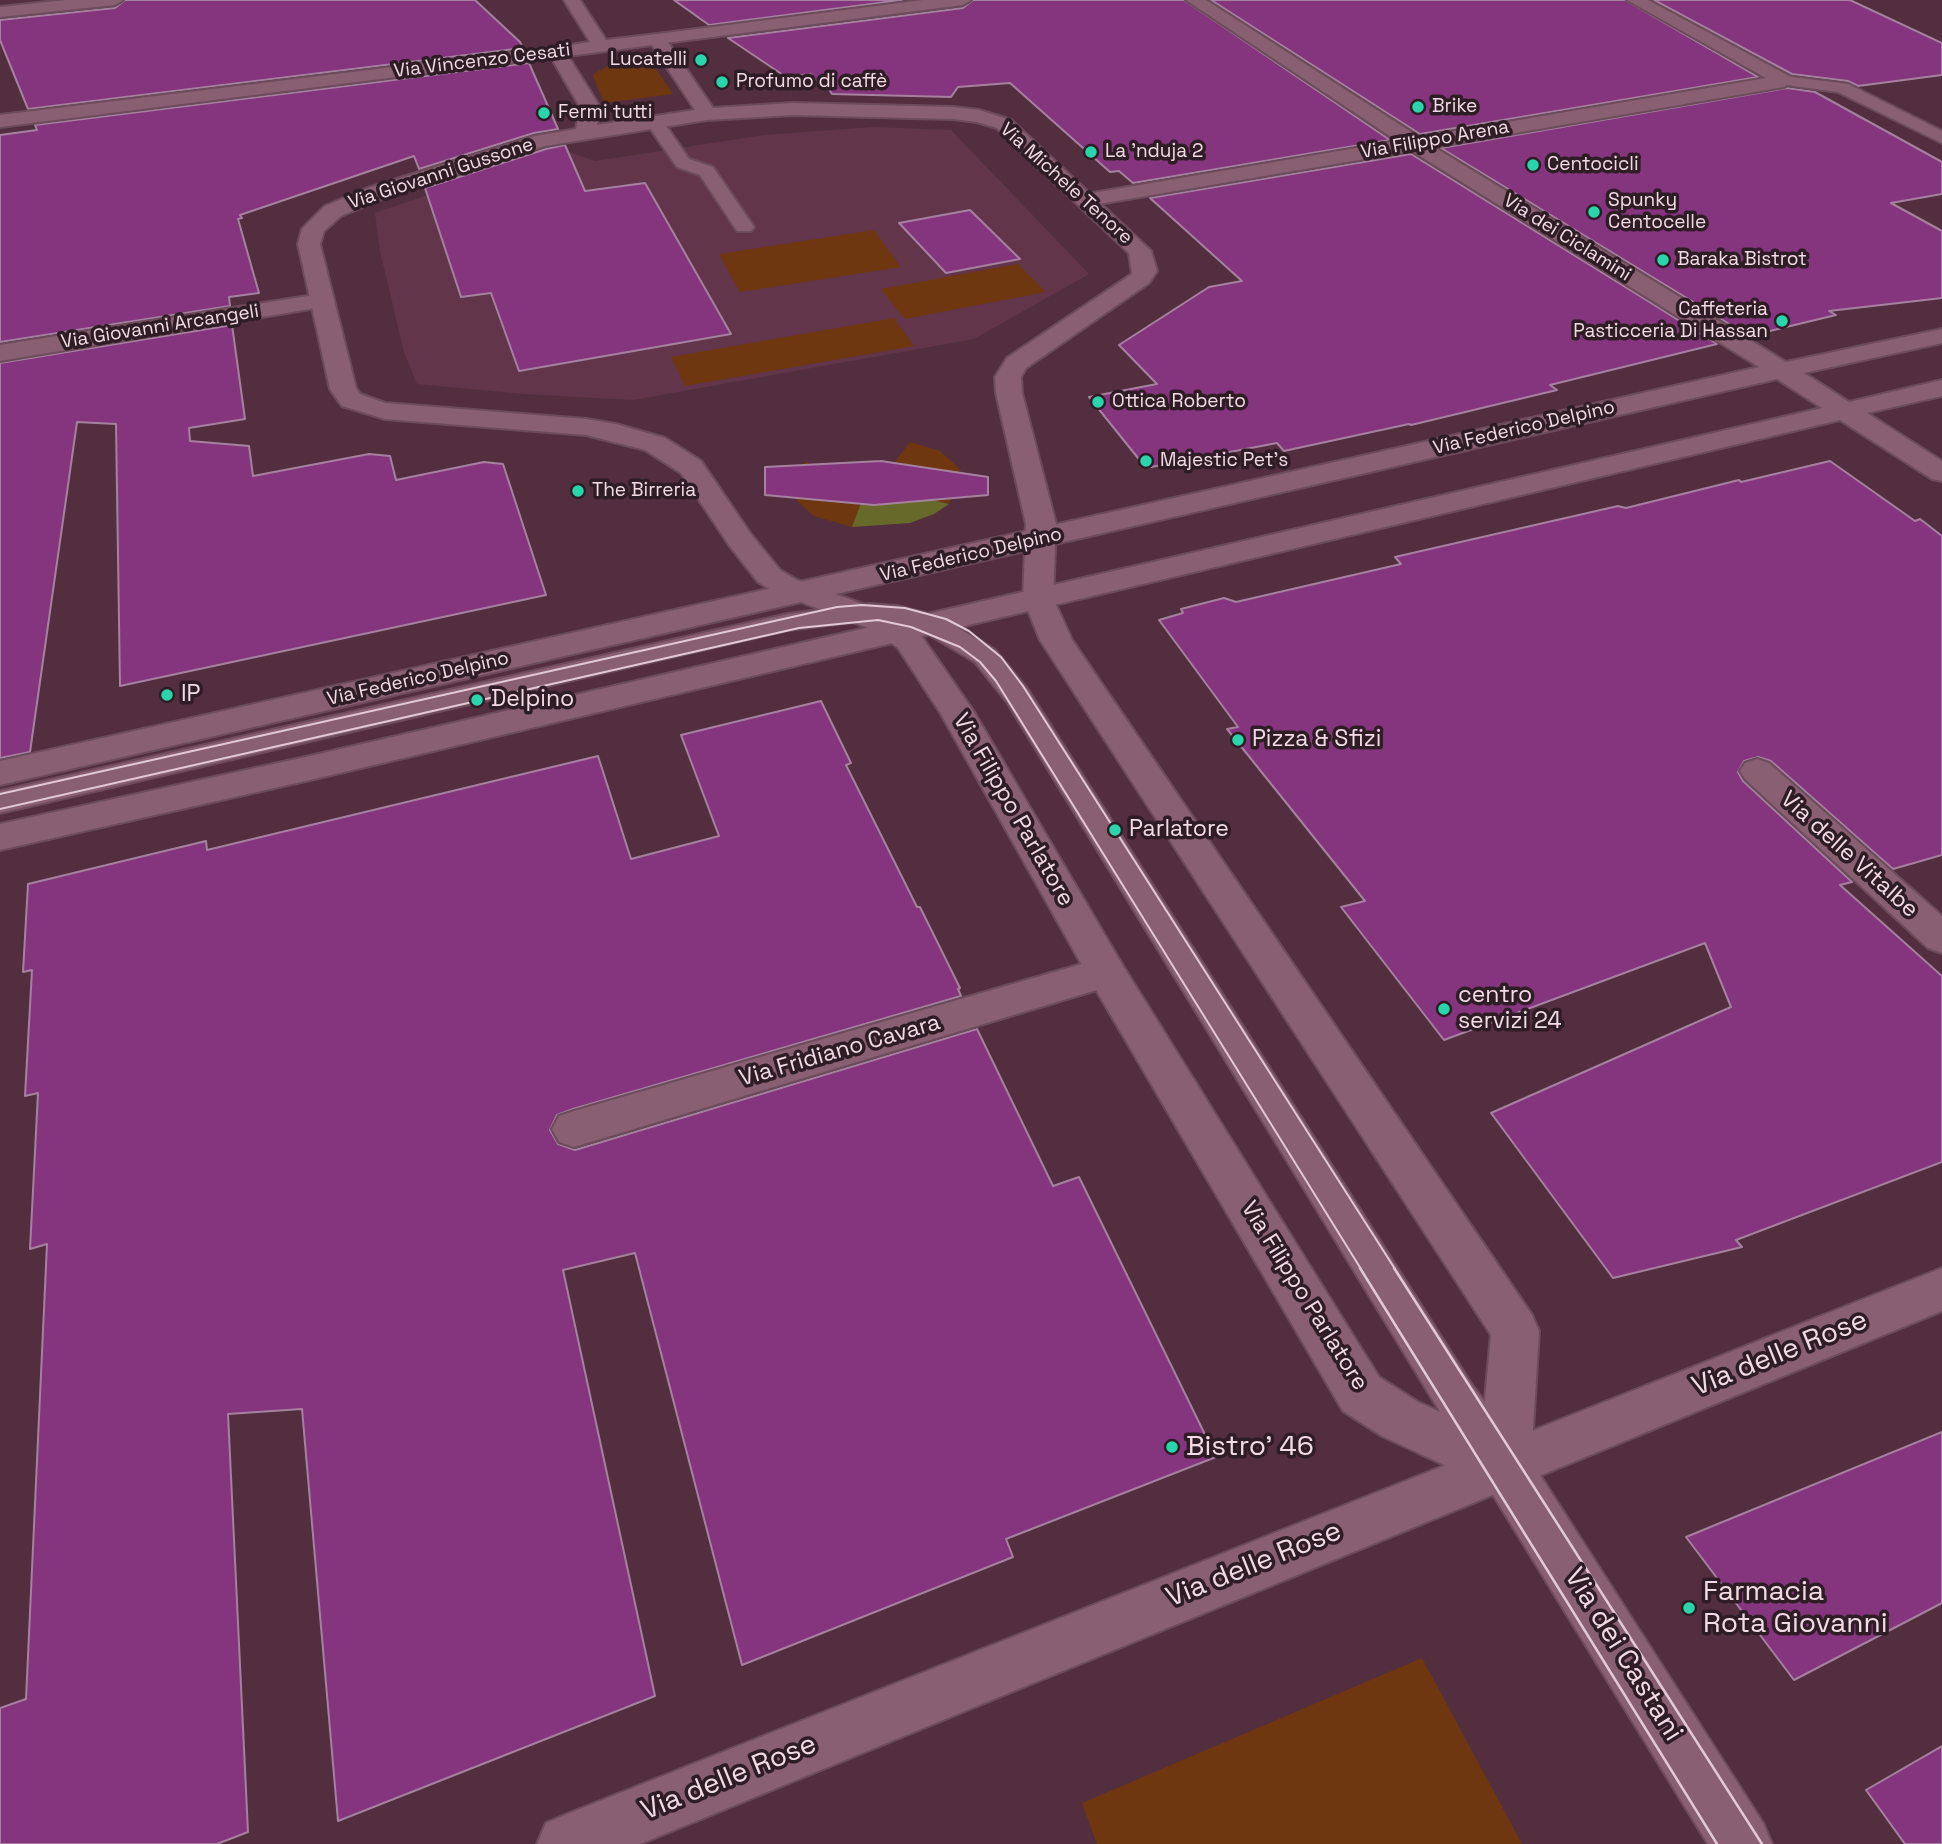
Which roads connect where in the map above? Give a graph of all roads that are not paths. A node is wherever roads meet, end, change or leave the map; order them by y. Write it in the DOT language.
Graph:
graph roads {
  1 [pos="115,0"];
  2 [pos="572,0"];
  3 [pos="963,0"];
  4 [pos="1195,0"];
  5 [pos="1635,0"];
  6 [pos="0,12"];
  7 [pos="657,39"];
  8 [pos="601,46"];
  9 [pos="557,52"];
  10 [pos="1784,81"];
  11 [pos="707,114"];
  12 [pos="0,121"];
  13 [pos="654,121"];
  14 [pos="584,131"];
  15 [pos="1942,138"];
  16 [pos="1414,143"];
  17 [pos="1087,200"];
  18 [pos="744,227"];
  19 [pos="320,301"];
  20 [pos="1942,336"];
  21 [pos="0,353"];
  22 [pos="1781,370"];
  23 [pos="1942,388"];
  24 [pos="1844,409"];
  25 [pos="1942,473"];
  26 [pos="1042,539"];
  27 [pos="804,592"];
  28 [pos="1038,598"];
  29 [pos="854,612"];
  30 [pos="914,627"];
  31 [pos="1757,771"];
  32 [pos="0,773"];
  33 [pos="0,802"];
  34 [pos="0,837"];
  35 [pos="1942,938"];
  36 [pos="1106,972"];
  37 [pos="574,1129"];
  38 [pos="1942,1289"];
  39 [pos="1505,1467"];
  40 [pos="567,1844"];
  41 [pos="1742,1844"];
  1 -- 6 [label="street"];
  2 -- 8 [label="street"];
  3 -- 7 [label="street, Via Vincenzo Cesati"];
  4 -- 16 [label="street, Via dei Ciclamini"];
  5 -- 10 [label="street"];
  7 -- 8 [label="street, Via Vincenzo Cesati"];
  7 -- 11 [label="street"];
  8 -- 9 [label="street, Via Vincenzo Cesati"];
  9 -- 12 [label="street, Via Vincenzo Cesati"];
  9 -- 14 [label="street"];
  10 -- 15 [label="lane"];
  10 -- 16 [label="street, Via Filippo Arena"];
  11 -- 13 [label="street, Via Michele Tenore"];
  11 -- 17 [label="street, Via Michele Tenore"];
  13 -- 14 [label="street, Via Michele Tenore"];
  13 -- 18 [label="lane"];
  14 -- 19 [label="street, Via Giovanni Gussone"];
  16 -- 17 [label="street, Via Filippo Arena"];
  16 -- 22 [label="street, Via dei Ciclamini"];
  17 -- 26 [label="street, Via Michele Tenore"];
  19 -- 21 [label="street, Via Giovanni Arcangeli"];
  19 -- 27 [label="street, Via Giovanni Gussone"];
  20 -- 22 [label="street, Via Federico Delpino"];
  22 -- 24 [label="street, Via dei Ciclamini"];
  22 -- 26 [label="street, Via Federico Delpino"];
  23 -- 24 [label="street"];
  24 -- 25 [label="street, Via dei Ciclamini"];
  24 -- 28 [label="street"];
  26 -- 27 [label="street, Via Federico Delpino"];
  26 -- 28 [label="street"];
  27 -- 29 [label="street"];
  27 -- 32 [label="street, Via Federico Delpino"];
  28 -- 30 [label="street"];
  28 -- 39 [label="street"];
  29 -- 30 [label="street"];
  29 -- 33 [label="lane, Via Federico Delpino"];
  30 -- 34 [label="street"];
  30 -- 36 [label="street, Via Filippo Parlatore"];
  30 -- 39 [label="lane"];
  31 -- 35 [label="street, Via delle Vitalbe"];
  36 -- 37 [label="street, Via Fridiano Cavara"];
  36 -- 39 [label="street, Via Filippo Parlatore"];
  38 -- 39 [label="street, Via delle Rose"];
  39 -- 40 [label="street, Via delle Rose"];
  39 -- 41 [label="street, Via dei Castani"];
}
